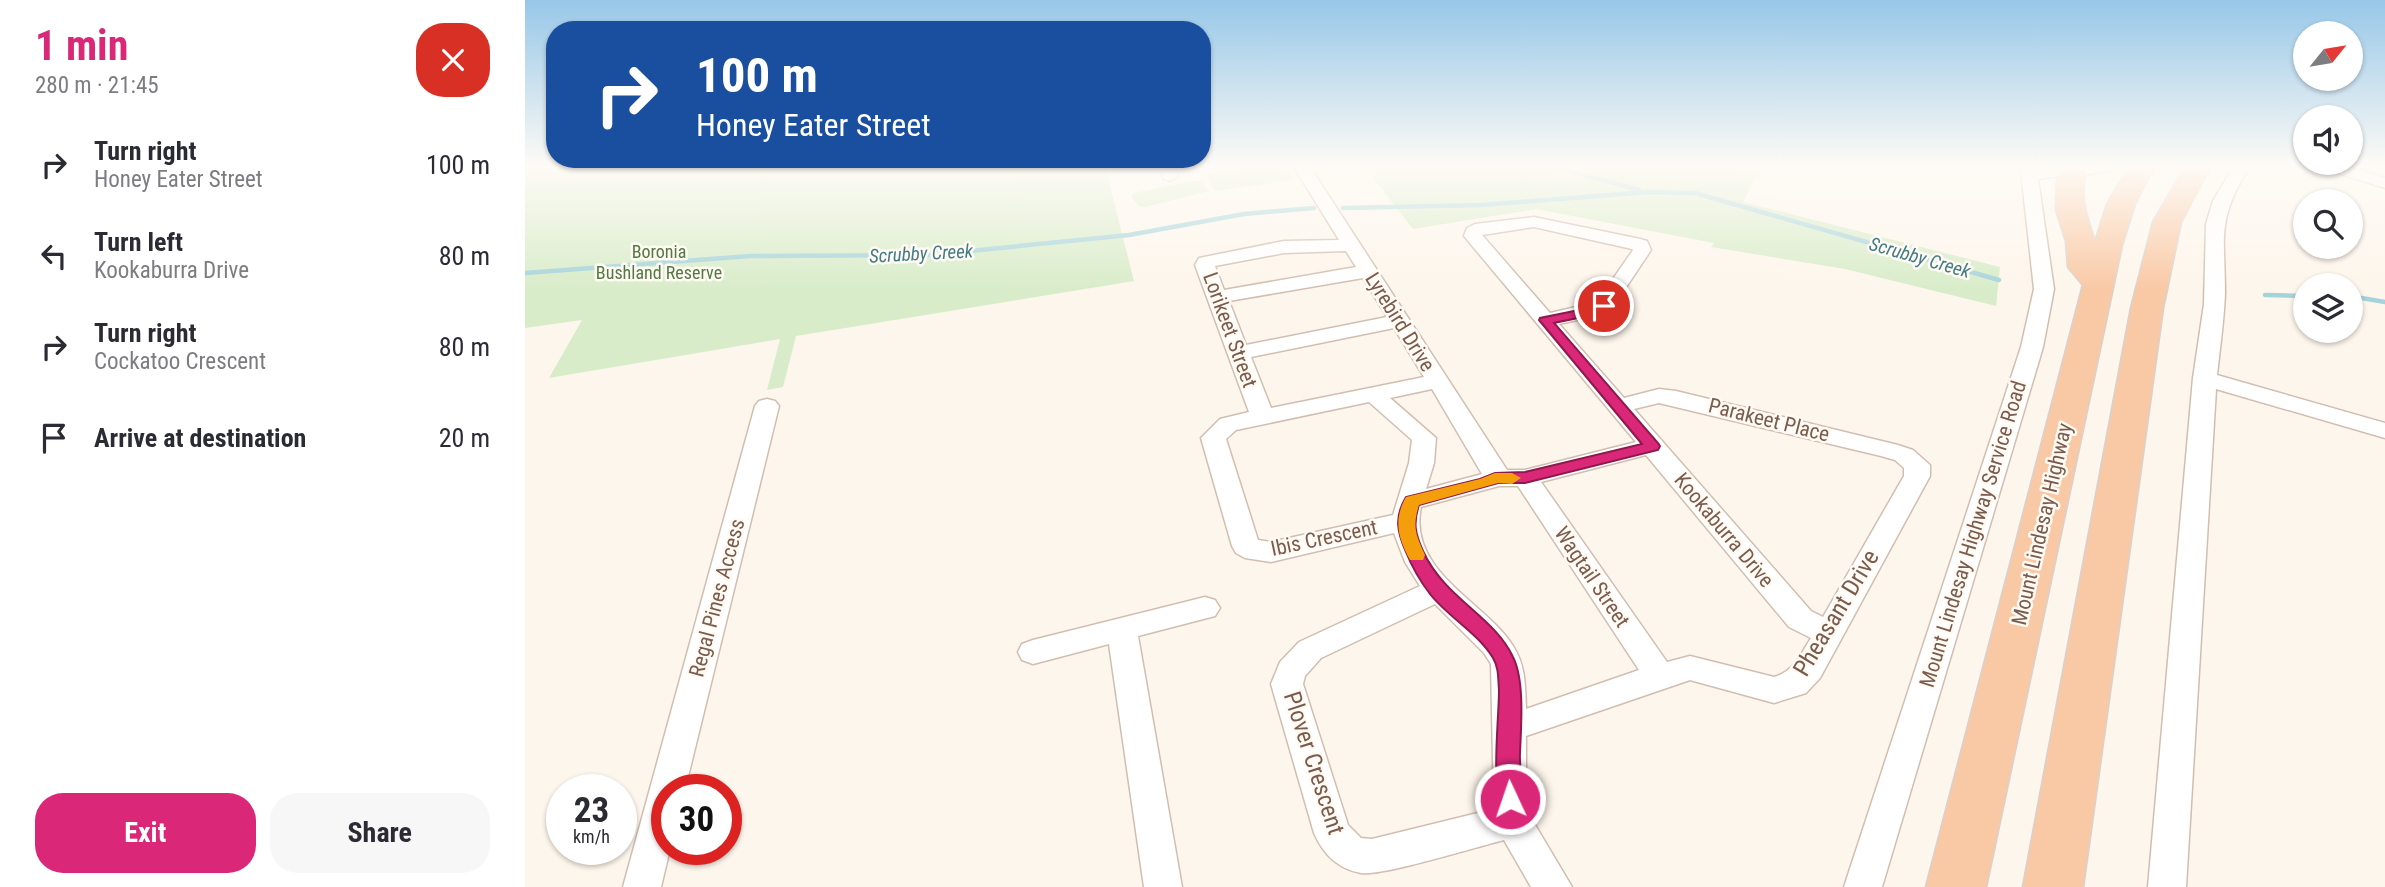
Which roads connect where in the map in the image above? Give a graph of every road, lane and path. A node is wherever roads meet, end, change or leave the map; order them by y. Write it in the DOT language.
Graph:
graph roads {
  1 [pos="1328,208"];
  2 [pos="2037,208"];
  3 [pos="2070,208"];
  4 [pos="2119,208"];
  5 [pos="2174,208"];
  6 [pos="2219,208"];
  7 [pos="1352,245"];
  8 [pos="1367,271"];
  9 [pos="2099,283"];
  10 [pos="1218,297"];
  11 [pos="1545,320"];
  12 [pos="1399,321"];
  13 [pos="1238,353"];
  14 [pos="2204,378"];
  15 [pos="1438,381"];
  16 [pos="1376,394"];
  17 [pos="767,406"];
  18 [pos="1618,406"];
  19 [pos="1263,417"];
  20 [pos="2385,431"];
  21 [pos="1652,446"];
  22 [pos="1917,465"];
  23 [pos="1495,478"];
  24 [pos="1525,478"];
  25 [pos="1408,511"];
  26 [pos="1437,590"];
  27 [pos="1205,608"];
  28 [pos="1122,629"];
  29 [pos="1828,633"];
  30 [pos="1033,652"];
  31 [pos="1660,676"];
  32 [pos="1510,729"];
  33 [pos="671,774"];
  34 [pos="1513,821"];
  35 [pos="651,852"];
  36 [pos="642,887"];
  37 [pos="1163,887"];
  38 [pos="1553,887"];
  39 [pos="1863,887"];
  40 [pos="1956,887"];
  41 [pos="2053,887"];
  42 [pos="2167,887"];
  1 -- 7 [label="street, Lyrebird Drive"];
  2 -- 39 [label="street, Mount Lindesay Highway Service Road"];
  3 -- 9 [label="highway"];
  4 -- 9 [label="highway, Mount Lindesay Highway"];
  5 -- 41 [label="highway"];
  6 -- 14 [label="street"];
  7 -- 8 [label="street, Lyrebird Drive"];
  7 -- 10 [label="street, Lorikeet Street"];
  8 -- 10 [label="street"];
  8 -- 12 [label="street, Lyrebird Drive"];
  9 -- 40 [label="highway, Mount Lindesay Highway"];
  10 -- 13 [label="street, Lorikeet Street"];
  11 -- 11 [label="street, Kookaburra Drive"];
  11 -- 18 [label="street, Kookaburra Drive"];
  12 -- 13 [label="street"];
  12 -- 15 [label="street, Lyrebird Drive"];
  13 -- 19 [label="street, Lorikeet Street"];
  14 -- 20 [label="street"];
  14 -- 42 [label="street"];
  15 -- 16 [label="street"];
  15 -- 23 [label="street, Lyrebird Drive"];
  16 -- 19 [label="street"];
  16 -- 25 [label="street"];
  17 -- 33 [label="street, Regal Pines Access"];
  18 -- 21 [label="street, Kookaburra Drive"];
  18 -- 22 [label="street, Parakeet Place"];
  19 -- 25 [label="street, Ibis Crescent"];
  21 -- 24 [label="street"];
  21 -- 29 [label="street, Kookaburra Drive"];
  22 -- 29 [label="street, Pheasant Drive"];
  23 -- 24 [label="street"];
  23 -- 25 [label="street"];
  24 -- 31 [label="street, Wagtail Street"];
  25 -- 26 [label="street"];
  26 -- 32 [label="street"];
  26 -- 34 [label="street, Plover Crescent"];
  27 -- 28 [label="street"];
  28 -- 30 [label="street"];
  28 -- 37 [label="street"];
  29 -- 31 [label="street, Pheasant Drive"];
  31 -- 32 [label="street, Pheasant Drive"];
  32 -- 34 [label="street"];
  34 -- 38 [label="street"];
  35 -- 36 [label="street, Regal Pines Access"];
}
